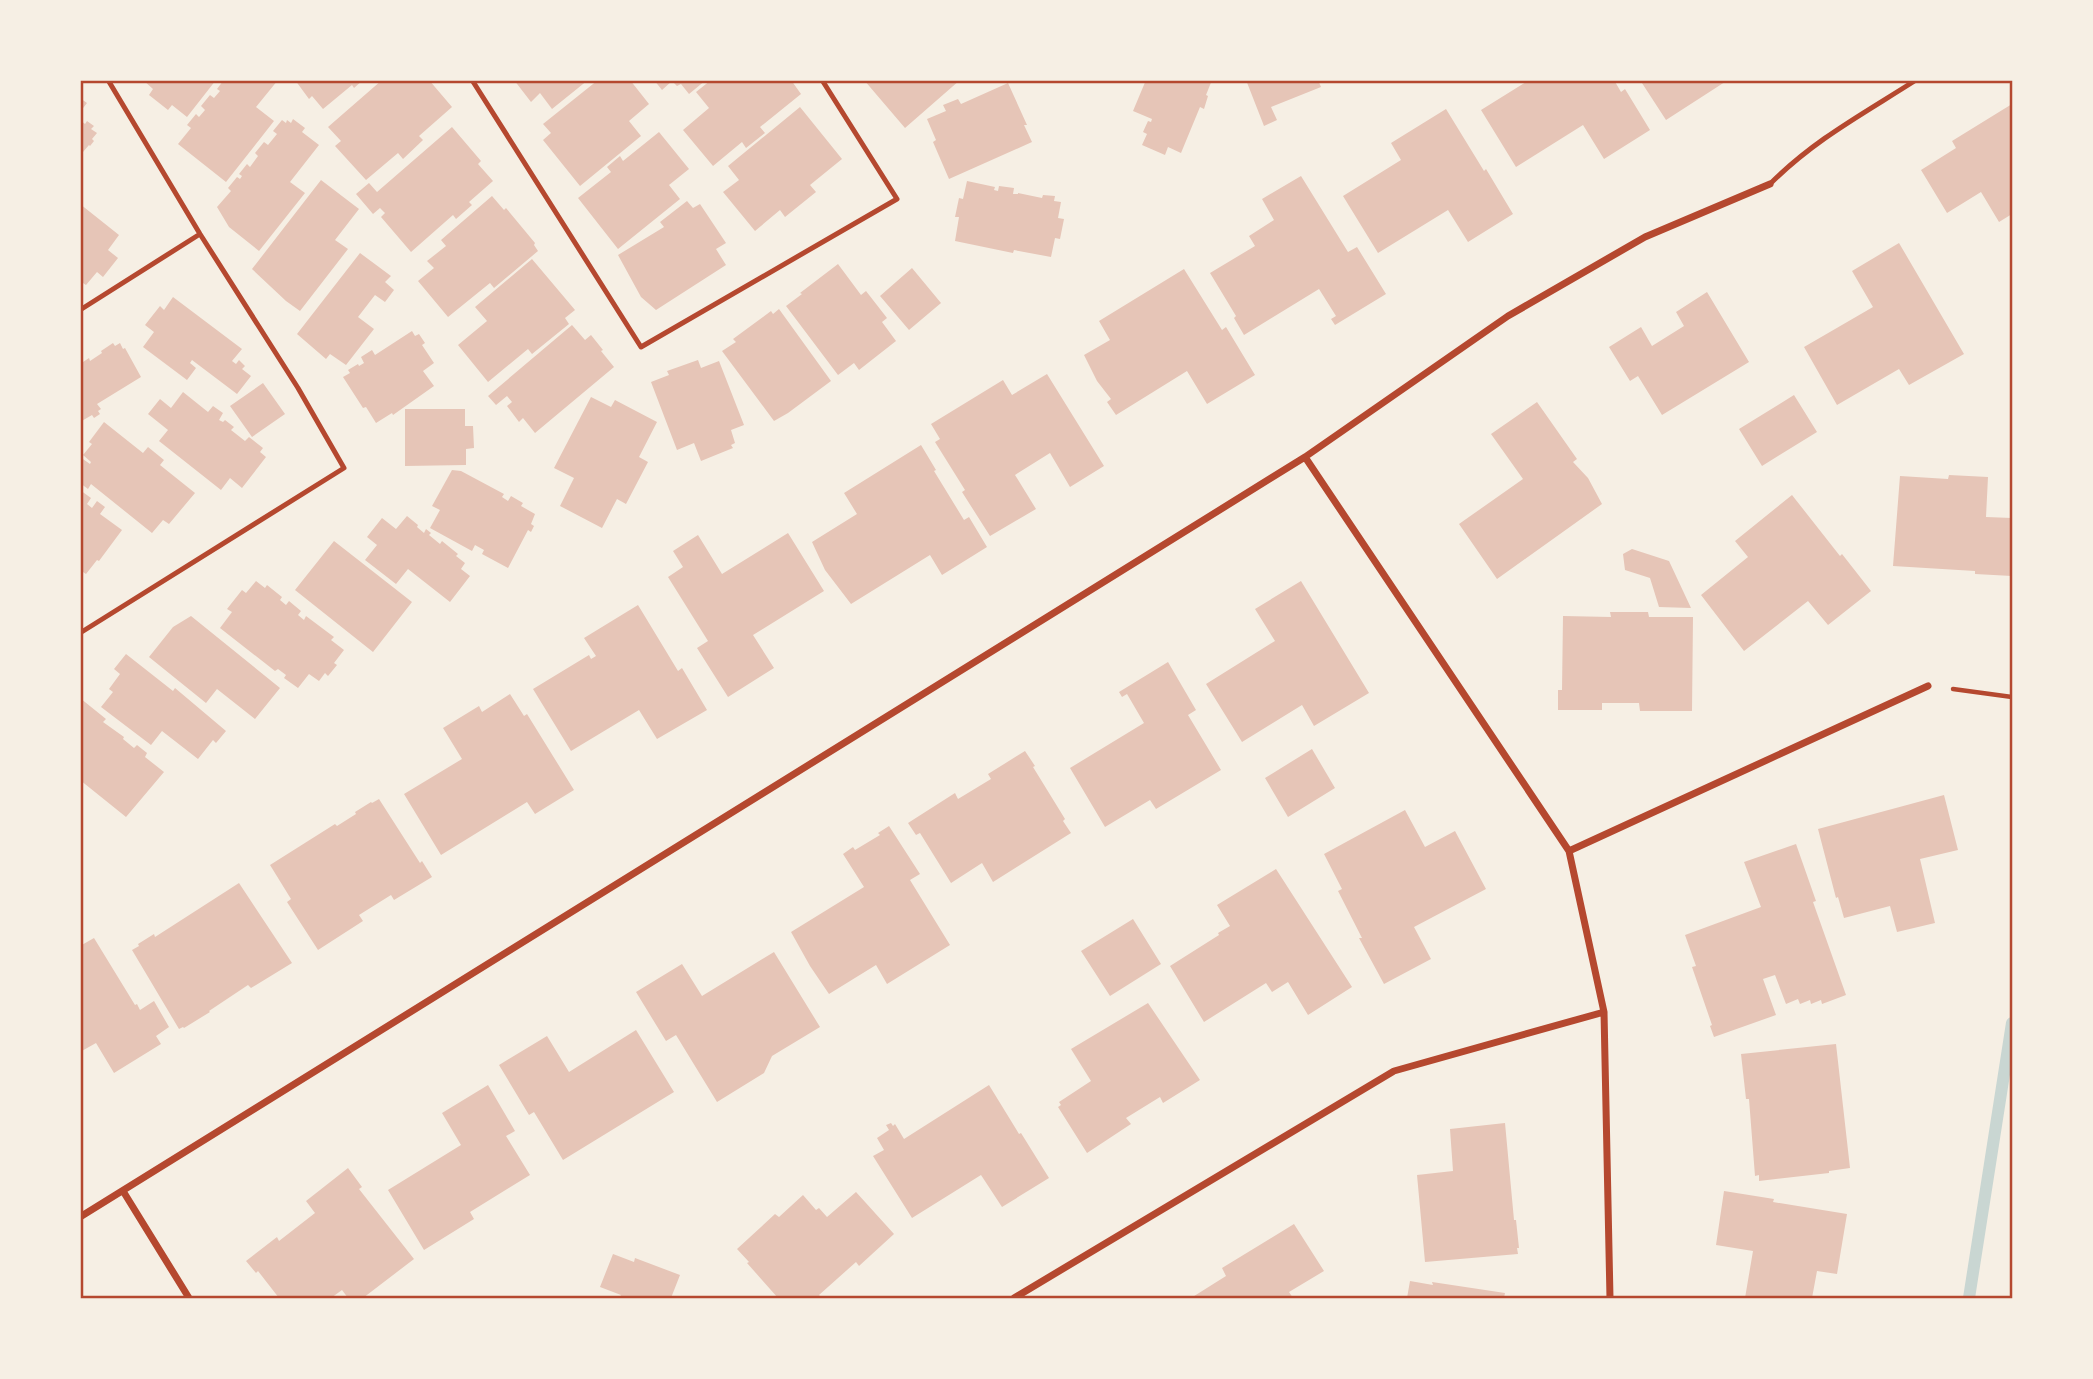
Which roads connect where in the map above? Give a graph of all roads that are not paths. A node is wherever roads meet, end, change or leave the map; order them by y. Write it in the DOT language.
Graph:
graph roads {
  1 [pos="108,80"];
  2 [pos="472,80"];
  3 [pos="822,80"];
  4 [pos="1916,80"];
  5 [pos="1770,184"];
  6 [pos="200,234"];
  7 [pos="80,310"];
  8 [pos="1305,457"];
  9 [pos="80,633"];
  10 [pos="1928,686"];
  11 [pos="1569,851"];
  12 [pos="1604,1012"];
  13 [pos="123,1191"];
  14 [pos="80,1217"];
  15 [pos="189,1298"];
  16 [pos="1014,1298"];
  17 [pos="1610,1298"];
  1 -- 6 [label="lane"];
  2 -- 3 [label="lane"];
  4 -- 5 [label="lane"];
  5 -- 8 [label="street"];
  6 -- 7 [label="lane"];
  6 -- 9 [label="lane"];
  8 -- 11 [label="street"];
  8 -- 13 [label="street"];
  10 -- 11 [label="street"];
  11 -- 12 [label="street"];
  12 -- 16 [label="street"];
  12 -- 17 [label="street"];
  13 -- 14 [label="street"];
  13 -- 15 [label="street"];
}
